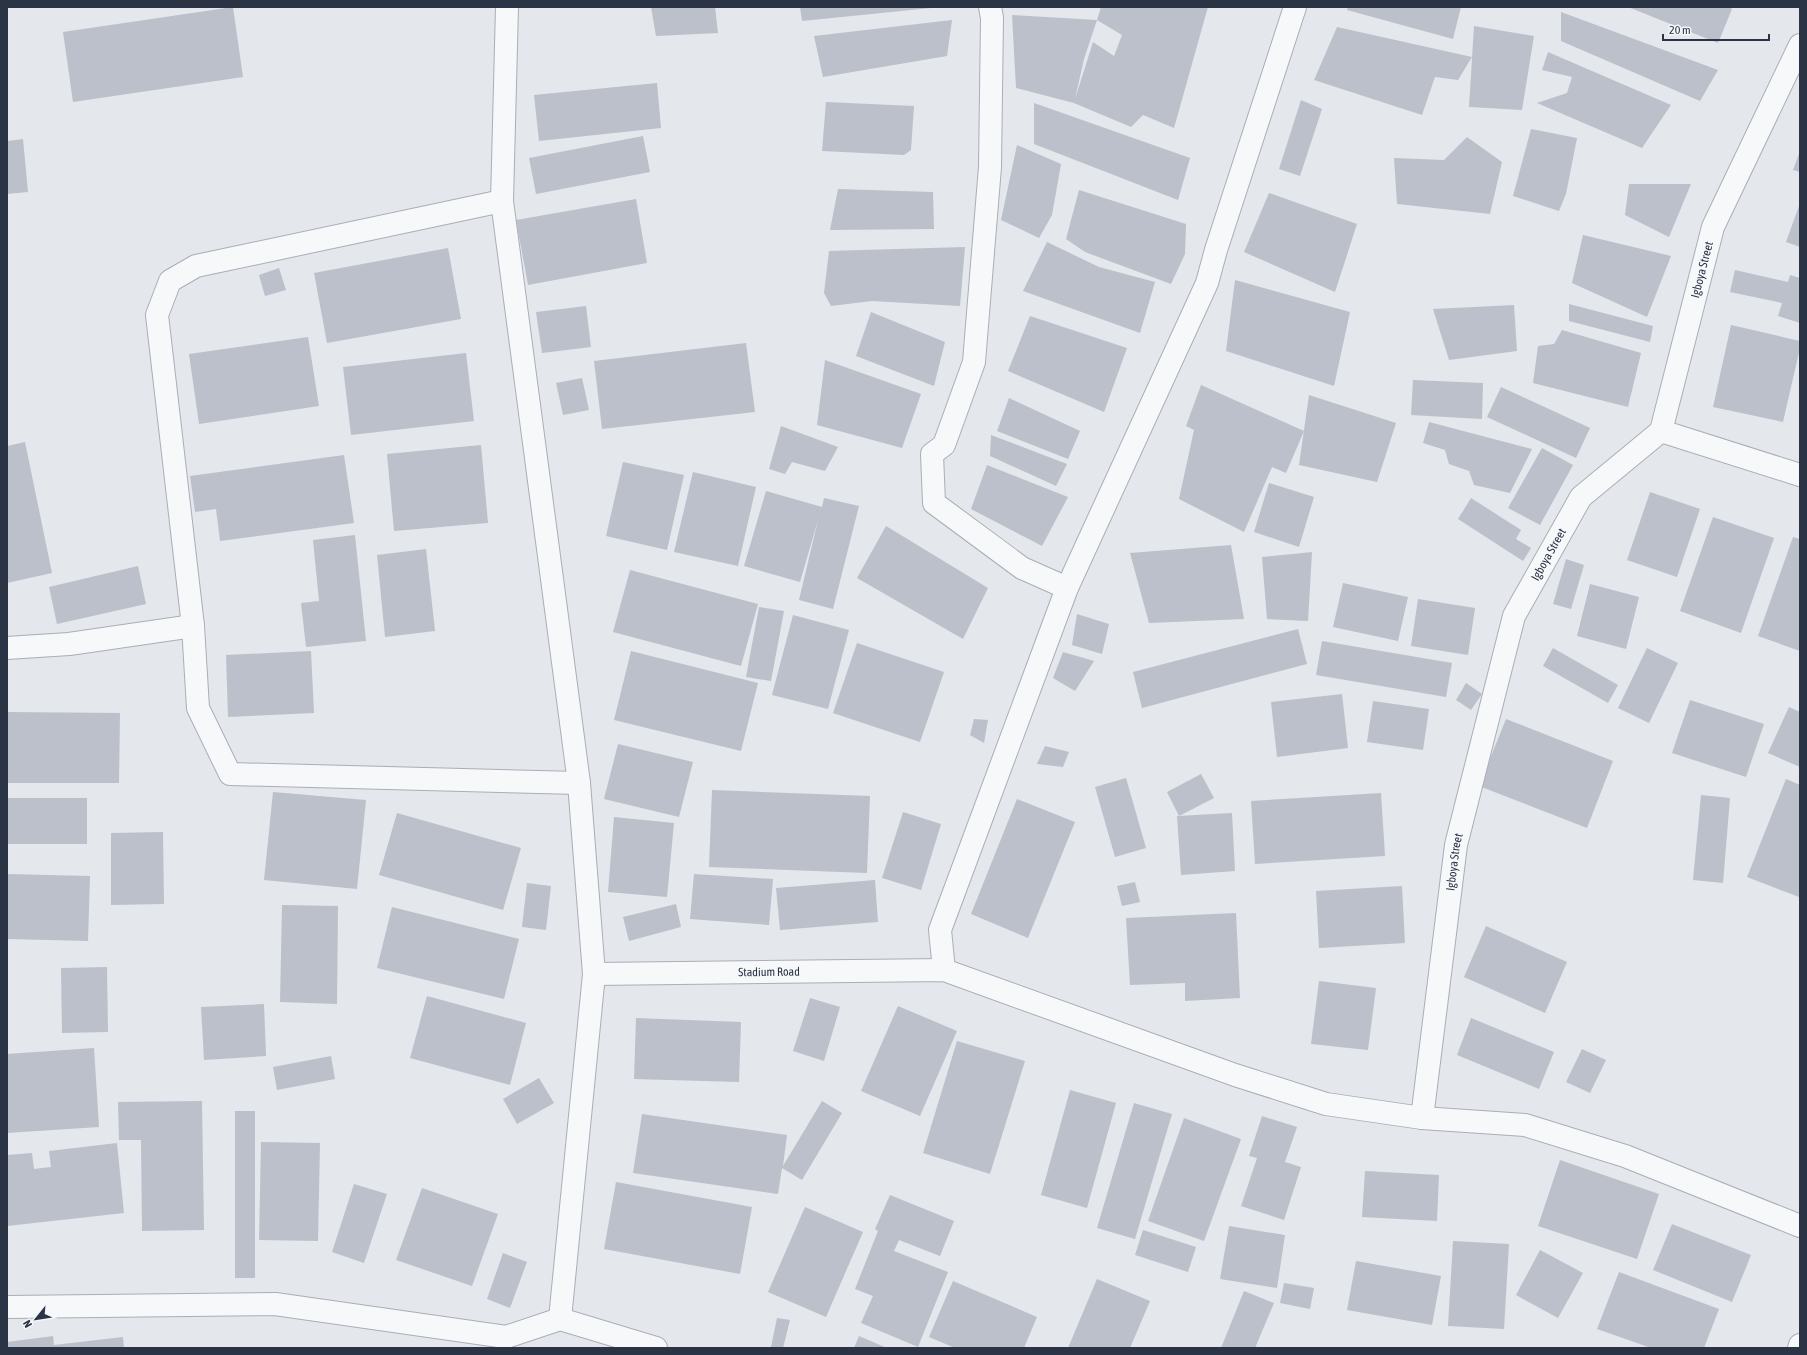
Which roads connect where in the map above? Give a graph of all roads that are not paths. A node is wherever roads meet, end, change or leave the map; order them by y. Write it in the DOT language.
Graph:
graph roads {
  1 [pos="508,7"];
  2 [pos="990,7"];
  3 [pos="1296,7"];
  4 [pos="1800,45"];
  5 [pos="502,201"];
  6 [pos="1661,431"];
  7 [pos="1800,475"];
  8 [pos="1067,588"];
  9 [pos="193,626"];
  10 [pos="7,648"];
  11 [pos="579,783"];
  12 [pos="944,970"];
  13 [pos="594,974"];
  14 [pos="1422,1118"];
  15 [pos="1800,1226"];
  16 [pos="7,1307"];
  17 [pos="560,1319"];
  18 [pos="656,1348"];
  1 -- 5 [label="street"];
  2 -- 8 [label="street"];
  3 -- 8 [label="street"];
  4 -- 6 [label="street, Igboya Street"];
  5 -- 9 [label="street"];
  5 -- 11 [label="street"];
  6 -- 7 [label="street"];
  6 -- 14 [label="street, Igboya Street"];
  8 -- 12 [label="street"];
  9 -- 10 [label="street"];
  9 -- 11 [label="street"];
  11 -- 13 [label="street"];
  12 -- 13 [label="street, Stadium Road"];
  12 -- 14 [label="street"];
  13 -- 17 [label="street"];
  14 -- 15 [label="street"];
  16 -- 17 [label="street"];
  17 -- 18 [label="street"];
}
